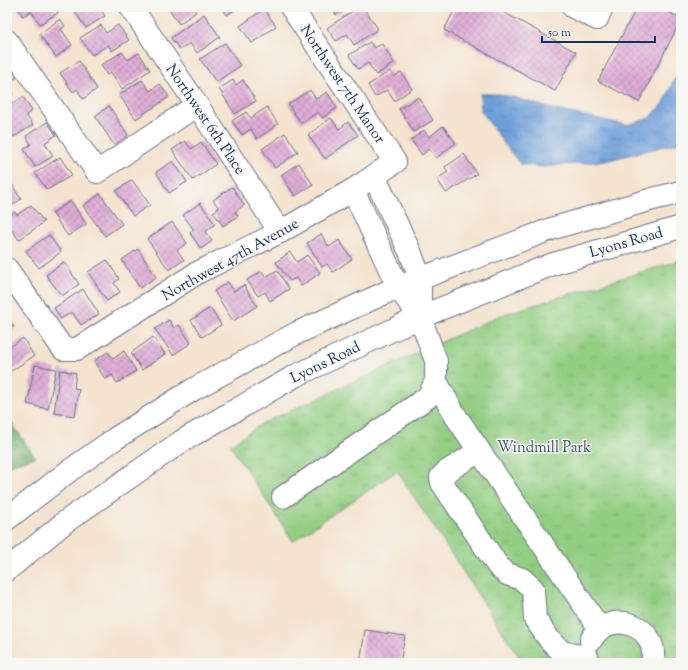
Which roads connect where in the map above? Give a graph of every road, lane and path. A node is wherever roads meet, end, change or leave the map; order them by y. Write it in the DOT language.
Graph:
graph roads {
  1 [pos="131,7"];
  2 [pos="291,7"];
  3 [pos="573,7"];
  4 [pos="602,7"];
  5 [pos="7,41"];
  6 [pos="197,105"];
  7 [pos="395,162"];
  8 [pos="374,176"];
  9 [pos="353,190"];
  10 [pos="681,192"];
  11 [pos="681,227"];
  12 [pos="280,232"];
  13 [pos="7,269"];
  14 [pos="420,278"];
  15 [pos="398,286"];
  16 [pos="420,316"];
  17 [pos="436,381"];
  18 [pos="479,451"];
  19 [pos="283,497"];
  20 [pos="7,519"];
  21 [pos="7,570"];
  22 [pos="600,629"];
  23 [pos="549,639"];
  24 [pos="588,659"];
  25 [pos="560,663"];
  26 [pos="652,663"];
  1 -- 6 [label="street, Northwest 6th Place"];
  2 -- 7 [label="street, Northwest 7th Manor"];
  3 -- 4 [label="street"];
  5 -- 6 [label="street"];
  6 -- 12 [label="street, Northwest 6th Place"];
  7 -- 8 [label="street, Northwest 47th Avenue"];
  8 -- 9 [label="street, Northwest 47th Avenue"];
  8 -- 14 [label="street"];
  9 -- 12 [label="street, Northwest 47th Avenue"];
  9 -- 15 [label="street"];
  10 -- 14 [label="street"];
  11 -- 16 [label="street, Lyons Road"];
  12 -- 13 [label="street, Northwest 47th Avenue"];
  14 -- 15 [label="street"];
  14 -- 16 [label="street"];
  15 -- 16 [label="street"];
  15 -- 20 [label="street"];
  16 -- 17 [label="street"];
  16 -- 21 [label="street, Lyons Road"];
  17 -- 18 [label="street"];
  17 -- 19 [label="street"];
  18 -- 22 [label="street"];
  18 -- 23 [label="street"];
  22 -- 24 [label="street"];
  22 -- 26 [label="street"];
  23 -- 24 [label="street"];
  23 -- 25 [label="street"];
}
